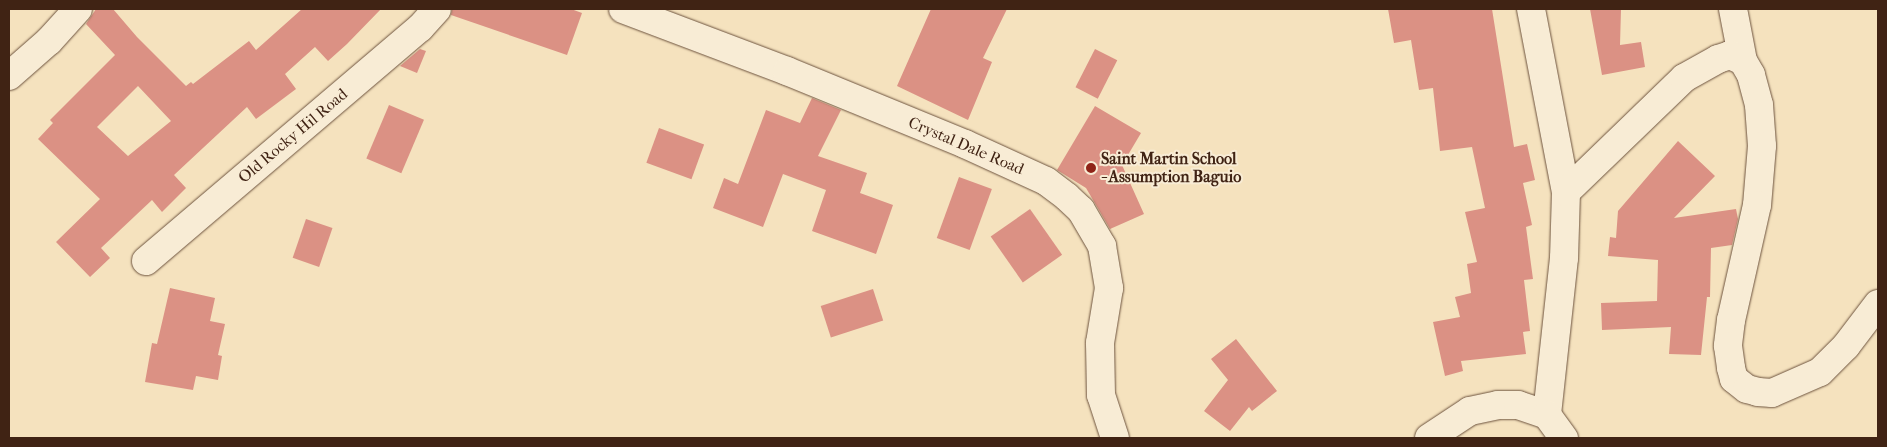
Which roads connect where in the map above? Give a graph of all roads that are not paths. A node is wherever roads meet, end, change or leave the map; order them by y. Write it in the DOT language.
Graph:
graph roads {
  1 [pos="78,9"];
  2 [pos="436,9"];
  3 [pos="623,9"];
  4 [pos="1531,9"];
  5 [pos="1733,9"];
  6 [pos="1743,61"];
  7 [pos="9,76"];
  8 [pos="1566,192"];
  9 [pos="146,261"];
  10 [pos="1878,304"];
  11 [pos="1547,415"];
  12 [pos="1114,438"];
  13 [pos="1429,438"];
  14 [pos="1564,438"];
  1 -- 7 [label="street"];
  2 -- 9 [label="street, Old Rocky Hil Road"];
  3 -- 12 [label="street, Crystal Dale Road"];
  4 -- 8 [label="street"];
  5 -- 6 [label="street"];
  6 -- 8 [label="street"];
  6 -- 10 [label="street"];
  8 -- 11 [label="street"];
  11 -- 13 [label="street"];
  11 -- 14 [label="street"];
}
